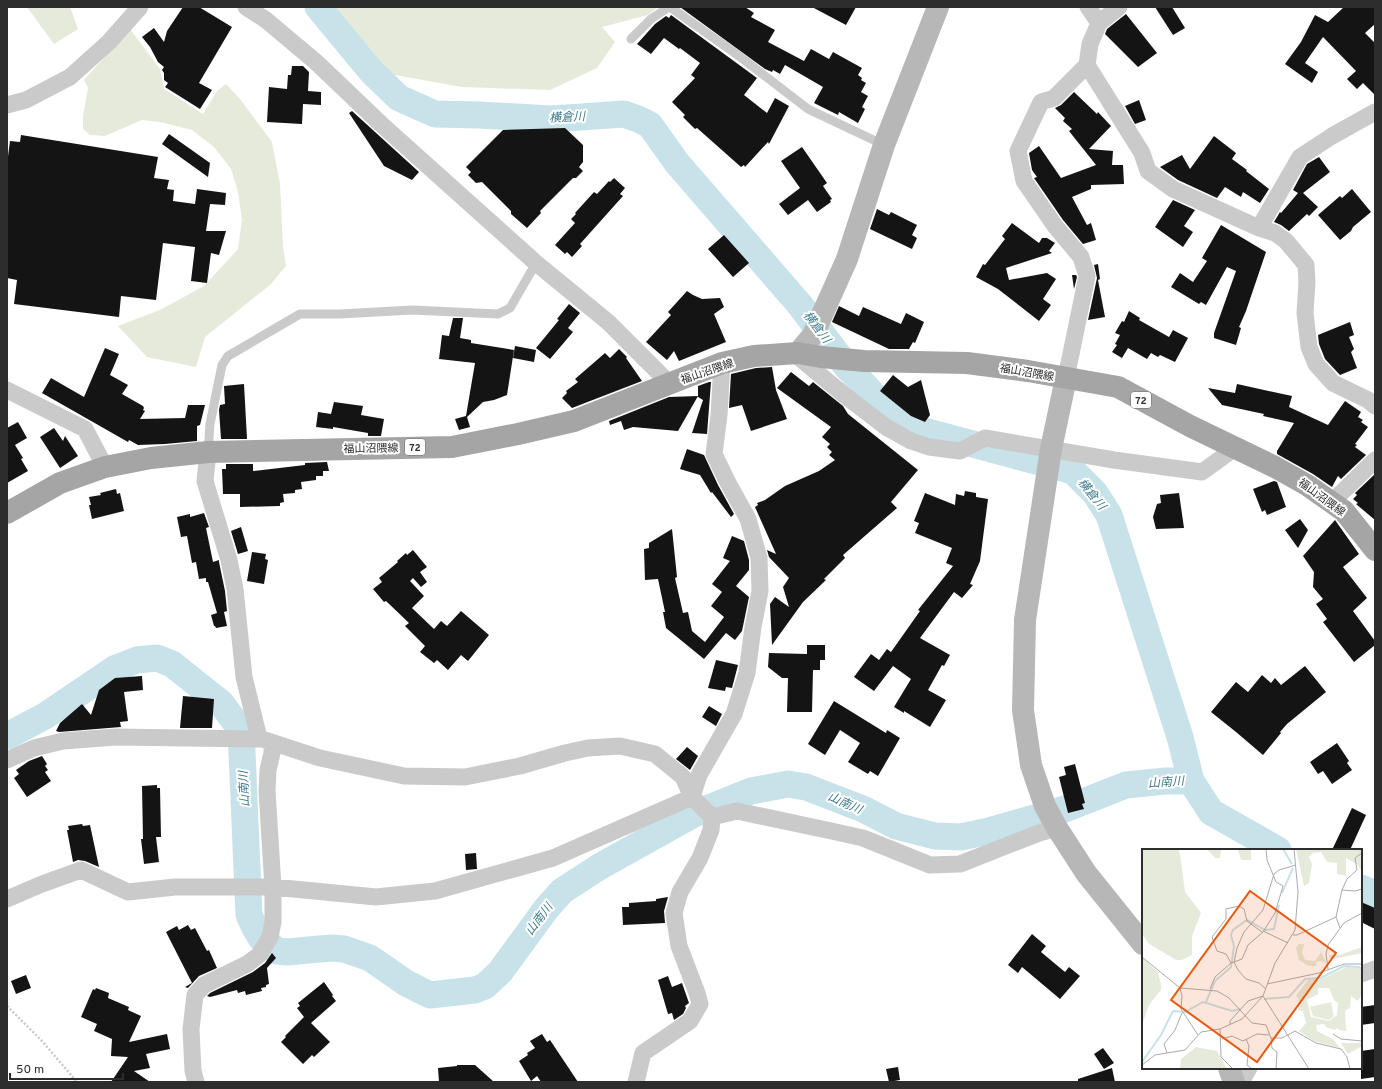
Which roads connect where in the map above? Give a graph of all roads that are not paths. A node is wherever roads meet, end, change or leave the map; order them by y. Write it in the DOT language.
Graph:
graph roads {
  1 [pos="140,7"];
  2 [pos="246,7"];
  3 [pos="670,7"];
  4 [pos="938,7"];
  5 [pos="1088,7"];
  6 [pos="1119,7"];
  7 [pos="1099,23"];
  8 [pos="631,39"];
  9 [pos="1087,65"];
  10 [pos="7,105"];
  11 [pos="1375,112"];
  12 [pos="884,145"];
  13 [pos="1259,228"];
  14 [pos="536,263"];
  15 [pos="798,353"];
  16 [pos="722,364"];
  17 [pos="1066,378"];
  18 [pos="670,384"];
  19 [pos="7,390"];
  20 [pos="1375,406"];
  21 [pos="1235,448"];
  22 [pos="1051,449"];
  23 [pos="208,452"];
  24 [pos="1375,460"];
  25 [pos="105,467"];
  26 [pos="1332,502"];
  27 [pos="7,513"];
  28 [pos="1375,550"];
  29 [pos="264,741"];
  30 [pos="7,760"];
  31 [pos="692,797"];
  32 [pos="712,817"];
  33 [pos="1056,828"];
  34 [pos="273,887"];
  35 [pos="7,899"];
  36 [pos="1142,943"];
  37 [pos="1375,969"];
  38 [pos="1362,974"];
  39 [pos="1229,1069"];
  40 [pos="1248,1069"];
  41 [pos="196,1082"];
  42 [pos="636,1082"];
  43 [pos="1234,1082"];
  44 [pos="1241,1082"];
  1 -- 10 [label="street"];
  2 -- 14 [label="street"];
  3 -- 8 [label="lane"];
  3 -- 12 [label="lane"];
  4 -- 12 [label="street"];
  5 -- 7 [label="street"];
  6 -- 7 [label="street"];
  7 -- 9 [label="street"];
  9 -- 13 [label="street"];
  9 -- 17 [label="street"];
  11 -- 13 [label="street"];
  12 -- 15 [label="street"];
  13 -- 20 [label="street"];
  14 -- 18 [label="street"];
  14 -- 23 [label="lane"];
  15 -- 16 [label="main road, 福山沼隈線 / 72"];
  15 -- 17 [label="main road, 福山沼隈線 / 72"];
  15 -- 22 [label="street"];
  16 -- 18 [label="main road, 福山沼隈線 / 72"];
  16 -- 31 [label="street"];
  17 -- 21 [label="main road, 福山沼隈線 / 72"];
  17 -- 22 [label="street"];
  18 -- 23 [label="main road, 福山沼隈線 / 72"];
  19 -- 25 [label="street"];
  21 -- 22 [label="street"];
  21 -- 26 [label="main road, 福山沼隈線 / 72"];
  22 -- 33 [label="street"];
  23 -- 25 [label="main road, 福山沼隈線 / 72"];
  23 -- 29 [label="street"];
  24 -- 26 [label="street"];
  25 -- 27 [label="main road, 福山沼隈線 / 72"];
  26 -- 28 [label="main road, 福山沼隈線 / 72"];
  29 -- 30 [label="street"];
  29 -- 31 [label="street"];
  29 -- 34 [label="street"];
  31 -- 32 [label="street"];
  31 -- 34 [label="street"];
  32 -- 33 [label="street"];
  32 -- 42 [label="street"];
  33 -- 36 [label="street"];
  34 -- 35 [label="street"];
  34 -- 41 [label="street"];
  37 -- 38 [label="street"];
  39 -- 43 [label="street"];
  40 -- 44 [label="street"];
}
